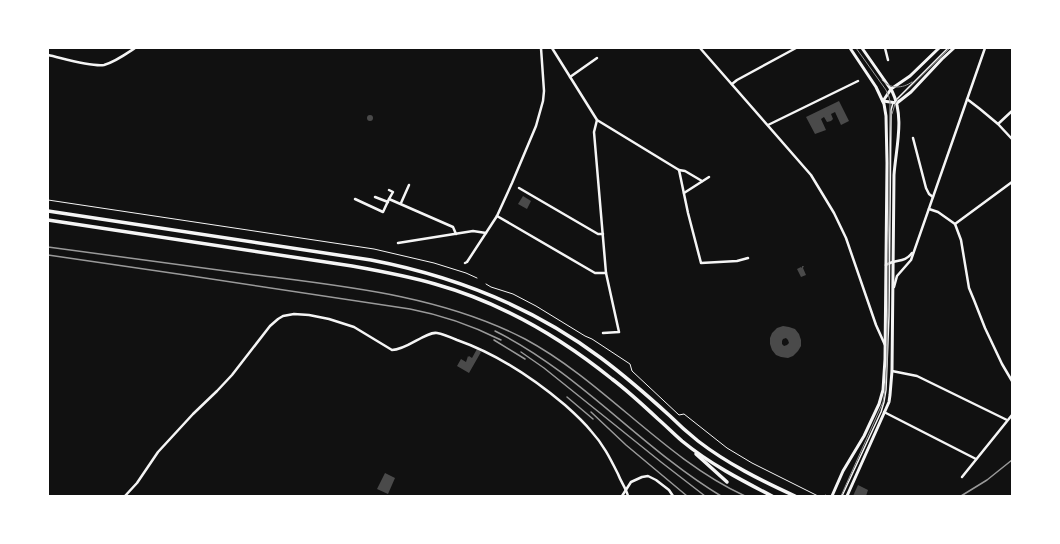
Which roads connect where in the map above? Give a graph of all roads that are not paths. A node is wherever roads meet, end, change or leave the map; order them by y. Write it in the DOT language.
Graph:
graph roads {
  1 [pos="135,48"];
  2 [pos="541,48"];
  3 [pos="552,48"];
  4 [pos="700,48"];
  5 [pos="796,48"];
  6 [pos="850,48"];
  7 [pos="862,48"];
  8 [pos="885,48"];
  9 [pos="939,48"];
  10 [pos="948,48"];
  11 [pos="954,48"];
  12 [pos="985,48"];
  13 [pos="48,55"];
  14 [pos="597,58"];
  15 [pos="888,60"];
  16 [pos="570,77"];
  17 [pos="858,81"];
  18 [pos="732,84"];
  19 [pos="891,89"];
  20 [pos="967,99"];
  21 [pos="883,101"];
  22 [pos="895,102"];
  23 [pos="1012,111"];
  24 [pos="597,120"];
  25 [pos="998,124"];
  26 [pos="768,125"];
  27 [pos="913,138"];
  28 [pos="1012,139"];
  29 [pos="679,170"];
  30 [pos="709,177"];
  31 [pos="702,181"];
  32 [pos="1012,182"];
  33 [pos="409,185"];
  34 [pos="519,188"];
  35 [pos="389,190"];
  36 [pos="684,193"];
  37 [pos="375,197"];
  38 [pos="934,197"];
  39 [pos="355,199"];
  40 [pos="389,199"];
  41 [pos="388,202"];
  42 [pos="401,204"];
  43 [pos="929,209"];
  44 [pos="48,211"];
  45 [pos="496,216"];
  46 [pos="48,220"];
  47 [pos="955,224"];
  48 [pos="486,233"];
  49 [pos="456,234"];
  50 [pos="603,234"];
  51 [pos="398,243"];
  52 [pos="914,250"];
  53 [pos="748,258"];
  54 [pos="465,263"];
  55 [pos="889,263"];
  56 [pos="606,273"];
  57 [pos="892,291"];
  58 [pos="603,333"];
  59 [pos="885,345"];
  60 [pos="892,371"];
  61 [pos="1012,381"];
  62 [pos="884,412"];
  63 [pos="1012,415"];
  64 [pos="1007,420"];
  65 [pos="682,441"];
  66 [pos="976,459"];
  67 [pos="962,477"];
  68 [pos="727,482"];
  69 [pos="626,489"];
  70 [pos="125,496"];
  71 [pos="622,496"];
  72 [pos="628,496"];
  73 [pos="673,496"];
  74 [pos="772,496"];
  75 [pos="795,496"];
  76 [pos="832,496"];
  77 [pos="842,496"];
  78 [pos="847,496"];
  1 -- 13 [label="street"];
  2 -- 45 [label="street"];
  3 -- 16 [label="street"];
  4 -- 18 [label="street"];
  5 -- 18 [label="street"];
  6 -- 21 [label="street"];
  7 -- 19 [label="street"];
  8 -- 15 [label="street"];
  9 -- 19 [label="street"];
  10 -- 22 [label="lane"];
  11 -- 22 [label="street"];
  12 -- 20 [label="street"];
  14 -- 16 [label="street"];
  16 -- 24 [label="street"];
  17 -- 26 [label="street"];
  18 -- 26 [label="street"];
  19 -- 21 [label="street"];
  19 -- 22 [label="street"];
  20 -- 25 [label="street"];
  20 -- 38 [label="street"];
  21 -- 22 [label="street"];
  21 -- 55 [label="street"];
  22 -- 55 [label="street"];
  22 -- 55 [label="lane"];
  23 -- 25 [label="street"];
  24 -- 29 [label="street"];
  24 -- 50 [label="street"];
  25 -- 28 [label="street"];
  26 -- 59 [label="street"];
  27 -- 38 [label="street"];
  29 -- 31 [label="street"];
  29 -- 36 [label="street"];
  30 -- 31 [label="street"];
  31 -- 36 [label="street"];
  32 -- 47 [label="street"];
  33 -- 42 [label="street"];
  34 -- 50 [label="street"];
  35 -- 40 [label="street"];
  36 -- 53 [label="street"];
  37 -- 41 [label="street"];
  38 -- 43 [label="street"];
  39 -- 41 [label="street"];
  40 -- 41 [label="street"];
  40 -- 42 [label="street"];
  42 -- 49 [label="street"];
  43 -- 47 [label="street"];
  43 -- 52 [label="street"];
  44 -- 75 [label="main road"];
  45 -- 48 [label="street"];
  45 -- 56 [label="street"];
  46 -- 65 [label="main road"];
  47 -- 61 [label="street"];
  48 -- 49 [label="street"];
  48 -- 54 [label="street"];
  49 -- 51 [label="street"];
  50 -- 56 [label="street"];
  52 -- 55 [label="street"];
  52 -- 57 [label="street"];
  55 -- 57 [label="street"];
  55 -- 59 [label="street"];
  55 -- 77 [label="lane"];
  56 -- 58 [label="street"];
  57 -- 60 [label="street"];
  59 -- 76 [label="street"];
  60 -- 62 [label="street"];
  60 -- 64 [label="street"];
  62 -- 66 [label="street"];
  62 -- 78 [label="street"];
  63 -- 64 [label="street"];
  64 -- 66 [label="street"];
  65 -- 68 [label="main road"];
  65 -- 74 [label="main road"];
  66 -- 67 [label="street"];
  69 -- 70 [label="street"];
  69 -- 71 [label="street"];
  69 -- 72 [label="street"];
  69 -- 73 [label="street"];
}
